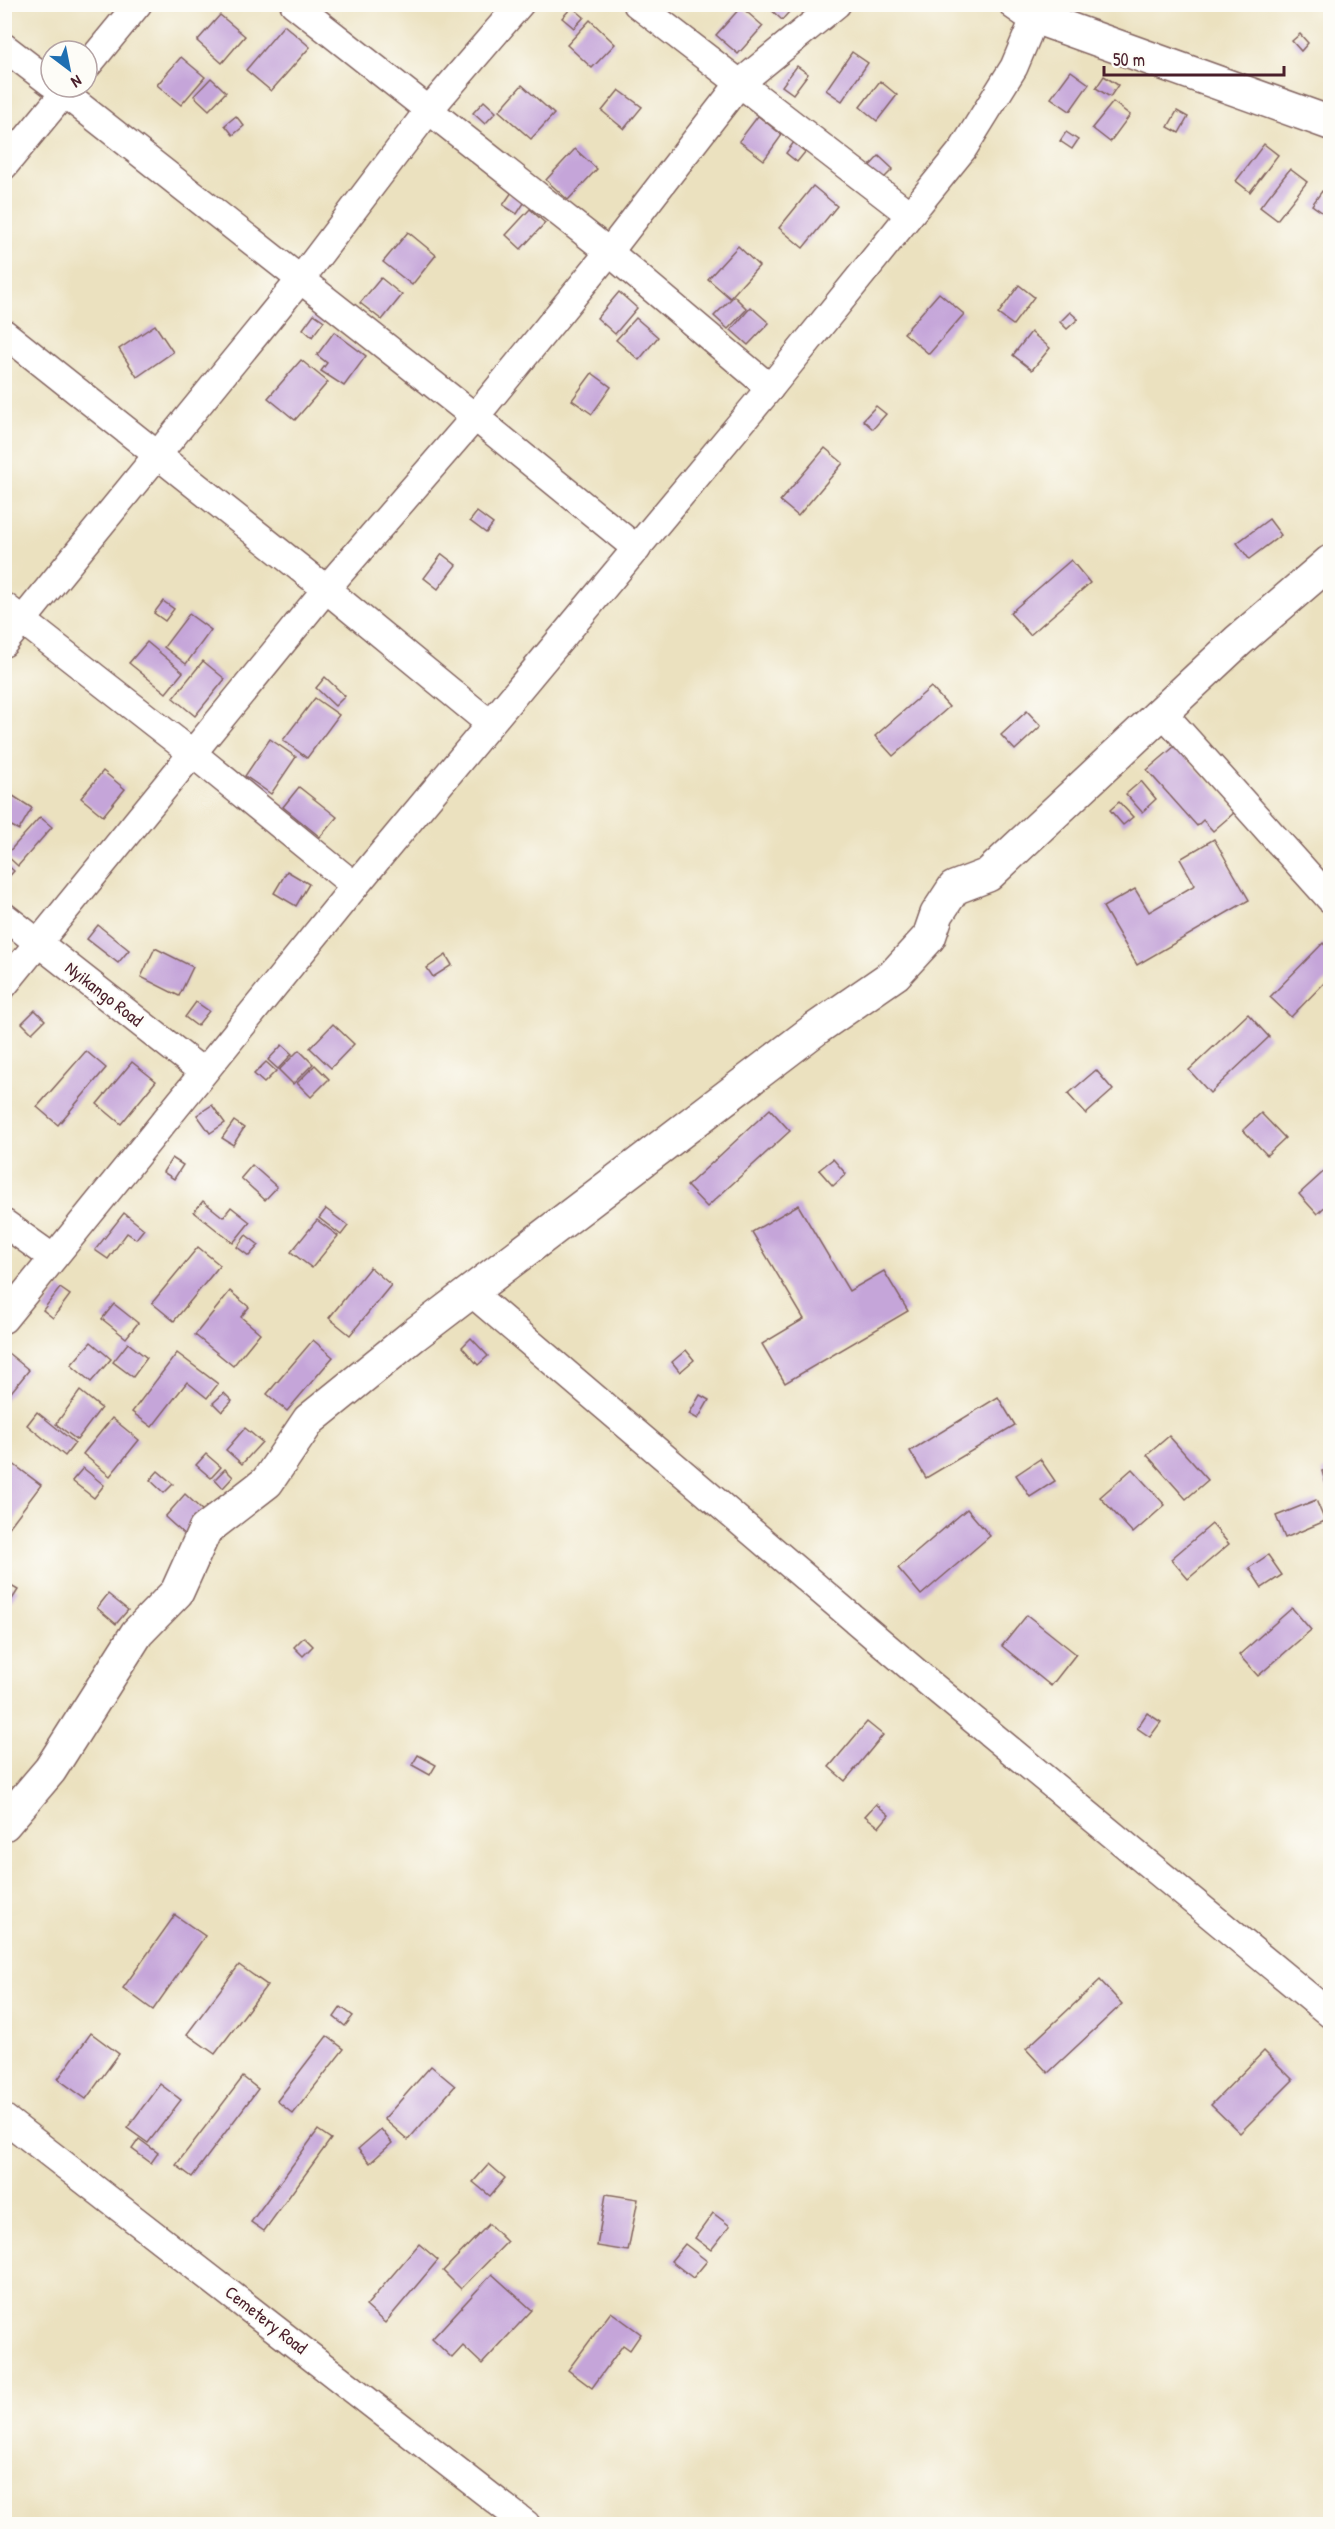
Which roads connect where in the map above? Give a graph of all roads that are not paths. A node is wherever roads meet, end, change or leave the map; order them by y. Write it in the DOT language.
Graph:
graph roads {
  1 [pos="138,4"];
  2 [pos="294,4"];
  3 [pos="520,4"];
  4 [pos="637,4"];
  5 [pos="837,4"];
  6 [pos="1025,11"];
  7 [pos="4,47"];
  8 [pos="99,51"];
  9 [pos="39,73"];
  10 [pos="739,84"];
  11 [pos="52,99"];
  12 [pos="74,99"];
  13 [pos="428,111"];
  14 [pos="1330,123"];
  15 [pos="4,166"];
  16 [pos="909,214"];
  17 [pos="609,252"];
  18 [pos="300,280"];
  19 [pos="4,333"];
  20 [pos="770,388"];
  21 [pos="475,417"];
  22 [pos="157,455"];
  23 [pos="637,549"];
  24 [pos="1330,562"];
  25 [pos="326,589"];
  26 [pos="14,614"];
  27 [pos="4,643"];
  28 [pos="1163,713"];
  29 [pos="489,723"];
  30 [pos="192,753"];
  31 [pos="355,886"];
  32 [pos="1330,899"];
  33 [pos="4,916"];
  34 [pos="38,942"];
  35 [pos="4,985"];
  36 [pos="203,1072"];
  37 [pos="4,1223"];
  38 [pos="53,1258"];
  39 [pos="472,1293"];
  40 [pos="4,1319"];
  41 [pos="4,1824"];
  42 [pos="1330,2014"];
  43 [pos="4,2118"];
  44 [pos="526,2524"];
  1 -- 8 [label="street"];
  2 -- 13 [label="street"];
  3 -- 13 [label="street"];
  4 -- 10 [label="street"];
  5 -- 10 [label="street"];
  6 -- 14 [label="street"];
  6 -- 16 [label="street"];
  7 -- 9 [label="street"];
  10 -- 16 [label="street"];
  10 -- 17 [label="street"];
  11 -- 15 [label="street"];
  12 -- 18 [label="street"];
  13 -- 17 [label="street"];
  13 -- 18 [label="street"];
  16 -- 20 [label="street"];
  17 -- 20 [label="street"];
  17 -- 21 [label="street"];
  18 -- 21 [label="street"];
  18 -- 22 [label="street"];
  19 -- 22 [label="street"];
  20 -- 23 [label="street"];
  21 -- 23 [label="street"];
  21 -- 25 [label="street"];
  22 -- 25 [label="street"];
  22 -- 26 [label="street"];
  23 -- 29 [label="street"];
  24 -- 28 [label="street"];
  25 -- 29 [label="street"];
  25 -- 30 [label="street"];
  26 -- 27 [label="street"];
  26 -- 30 [label="street"];
  28 -- 32 [label="street"];
  28 -- 39 [label="street"];
  29 -- 31 [label="street"];
  30 -- 31 [label="street"];
  30 -- 34 [label="street"];
  31 -- 36 [label="street"];
  33 -- 34 [label="street, Nyikango Road"];
  34 -- 35 [label="street"];
  34 -- 36 [label="street, Nyikango Road"];
  36 -- 38 [label="street"];
  37 -- 38 [label="street"];
  38 -- 40 [label="street"];
  39 -- 41 [label="street"];
  39 -- 42 [label="street"];
  43 -- 44 [label="street, Cemetery Road"];
}
